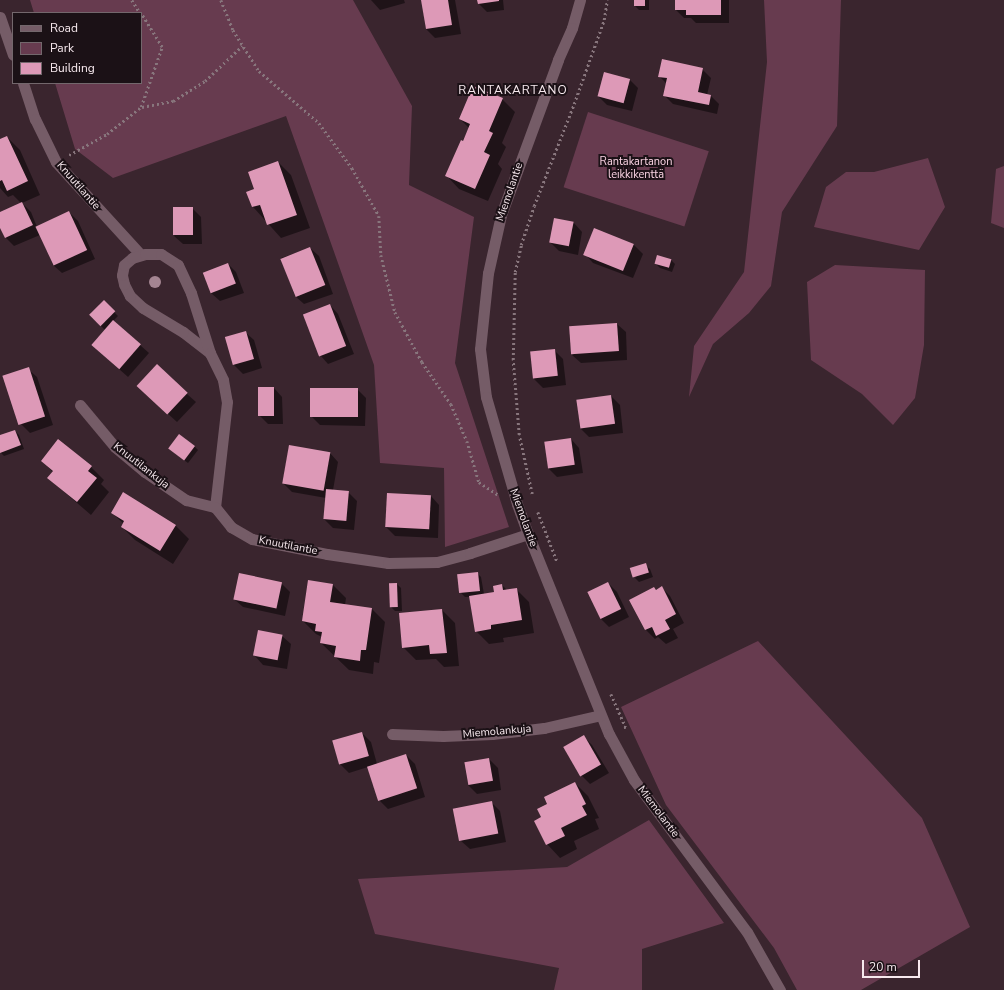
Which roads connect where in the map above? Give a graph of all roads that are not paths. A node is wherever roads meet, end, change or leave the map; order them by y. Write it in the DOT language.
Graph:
graph roads {
  1 [pos="580,0"];
  2 [pos="0,17"];
  3 [pos="12,52"];
  4 [pos="23,84"];
  5 [pos="141,255"];
  6 [pos="210,353"];
  7 [pos="80,405"];
  8 [pos="215,507"];
  9 [pos="528,534"];
  10 [pos="601,715"];
  11 [pos="392,734"];
  12 [pos="780,990"];
  1 -- 9 [label="street, Miemolantie"];
  2 -- 3 [label="street"];
  4 -- 5 [label="street, Knuutilantie"];
  5 -- 6 [label="street"];
  5 -- 6 [label="street"];
  6 -- 8 [label="street"];
  7 -- 8 [label="street, Knuutilankuja"];
  8 -- 9 [label="street, Knuutilantie"];
  9 -- 10 [label="street, Miemolantie"];
  10 -- 11 [label="street, Miemolankuja"];
  10 -- 12 [label="street, Miemolantie"];
}
